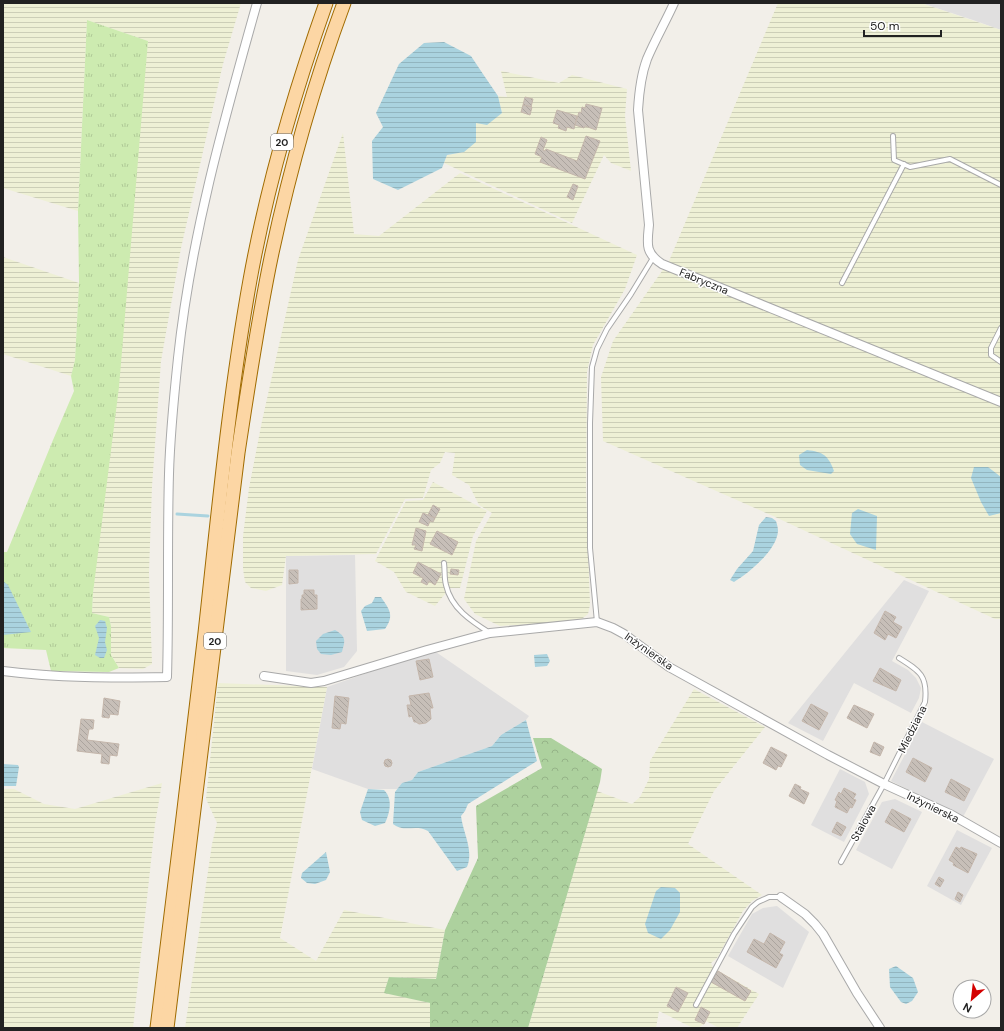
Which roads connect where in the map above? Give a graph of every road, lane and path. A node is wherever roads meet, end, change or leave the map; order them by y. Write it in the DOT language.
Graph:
graph roads {
  1 [pos="257,3"];
  2 [pos="674,3"];
  3 [pos="325,5"];
  4 [pos="344,5"];
  5 [pos="893,136"];
  6 [pos="904,164"];
  7 [pos="1001,185"];
  8 [pos="653,258"];
  9 [pos="842,283"];
  10 [pos="1001,328"];
  11 [pos="1001,362"];
  12 [pos="1001,402"];
  13 [pos="444,563"];
  14 [pos="598,622"];
  15 [pos="490,633"];
  16 [pos="899,658"];
  17 [pos="3,671"];
  18 [pos="264,676"];
  19 [pos="884,784"];
  20 [pos="1001,844"];
  21 [pos="841,862"];
  22 [pos="781,897"];
  23 [pos="696,1005"];
  24 [pos="157,1028"];
  25 [pos="167,1028"];
  26 [pos="880,1028"];
  1 -- 17 [label="street"];
  2 -- 8 [label="street"];
  3 -- 24 [label="main road, 20"];
  4 -- 25 [label="main road, 20"];
  5 -- 6 [label="lane"];
  6 -- 7 [label="lane"];
  6 -- 9 [label="lane"];
  8 -- 12 [label="street, Fabryczna"];
  8 -- 14 [label="lane"];
  10 -- 11 [label="lane"];
  13 -- 15 [label="lane"];
  14 -- 15 [label="street, Inżynierska"];
  14 -- 19 [label="street, Inżynierska"];
  15 -- 18 [label="street, Inżynierska"];
  16 -- 19 [label="lane, Miedziana"];
  19 -- 20 [label="street, Inżynierska"];
  19 -- 21 [label="lane, Stalowa"];
  22 -- 23 [label="lane"];
  22 -- 26 [label="street"];
}
